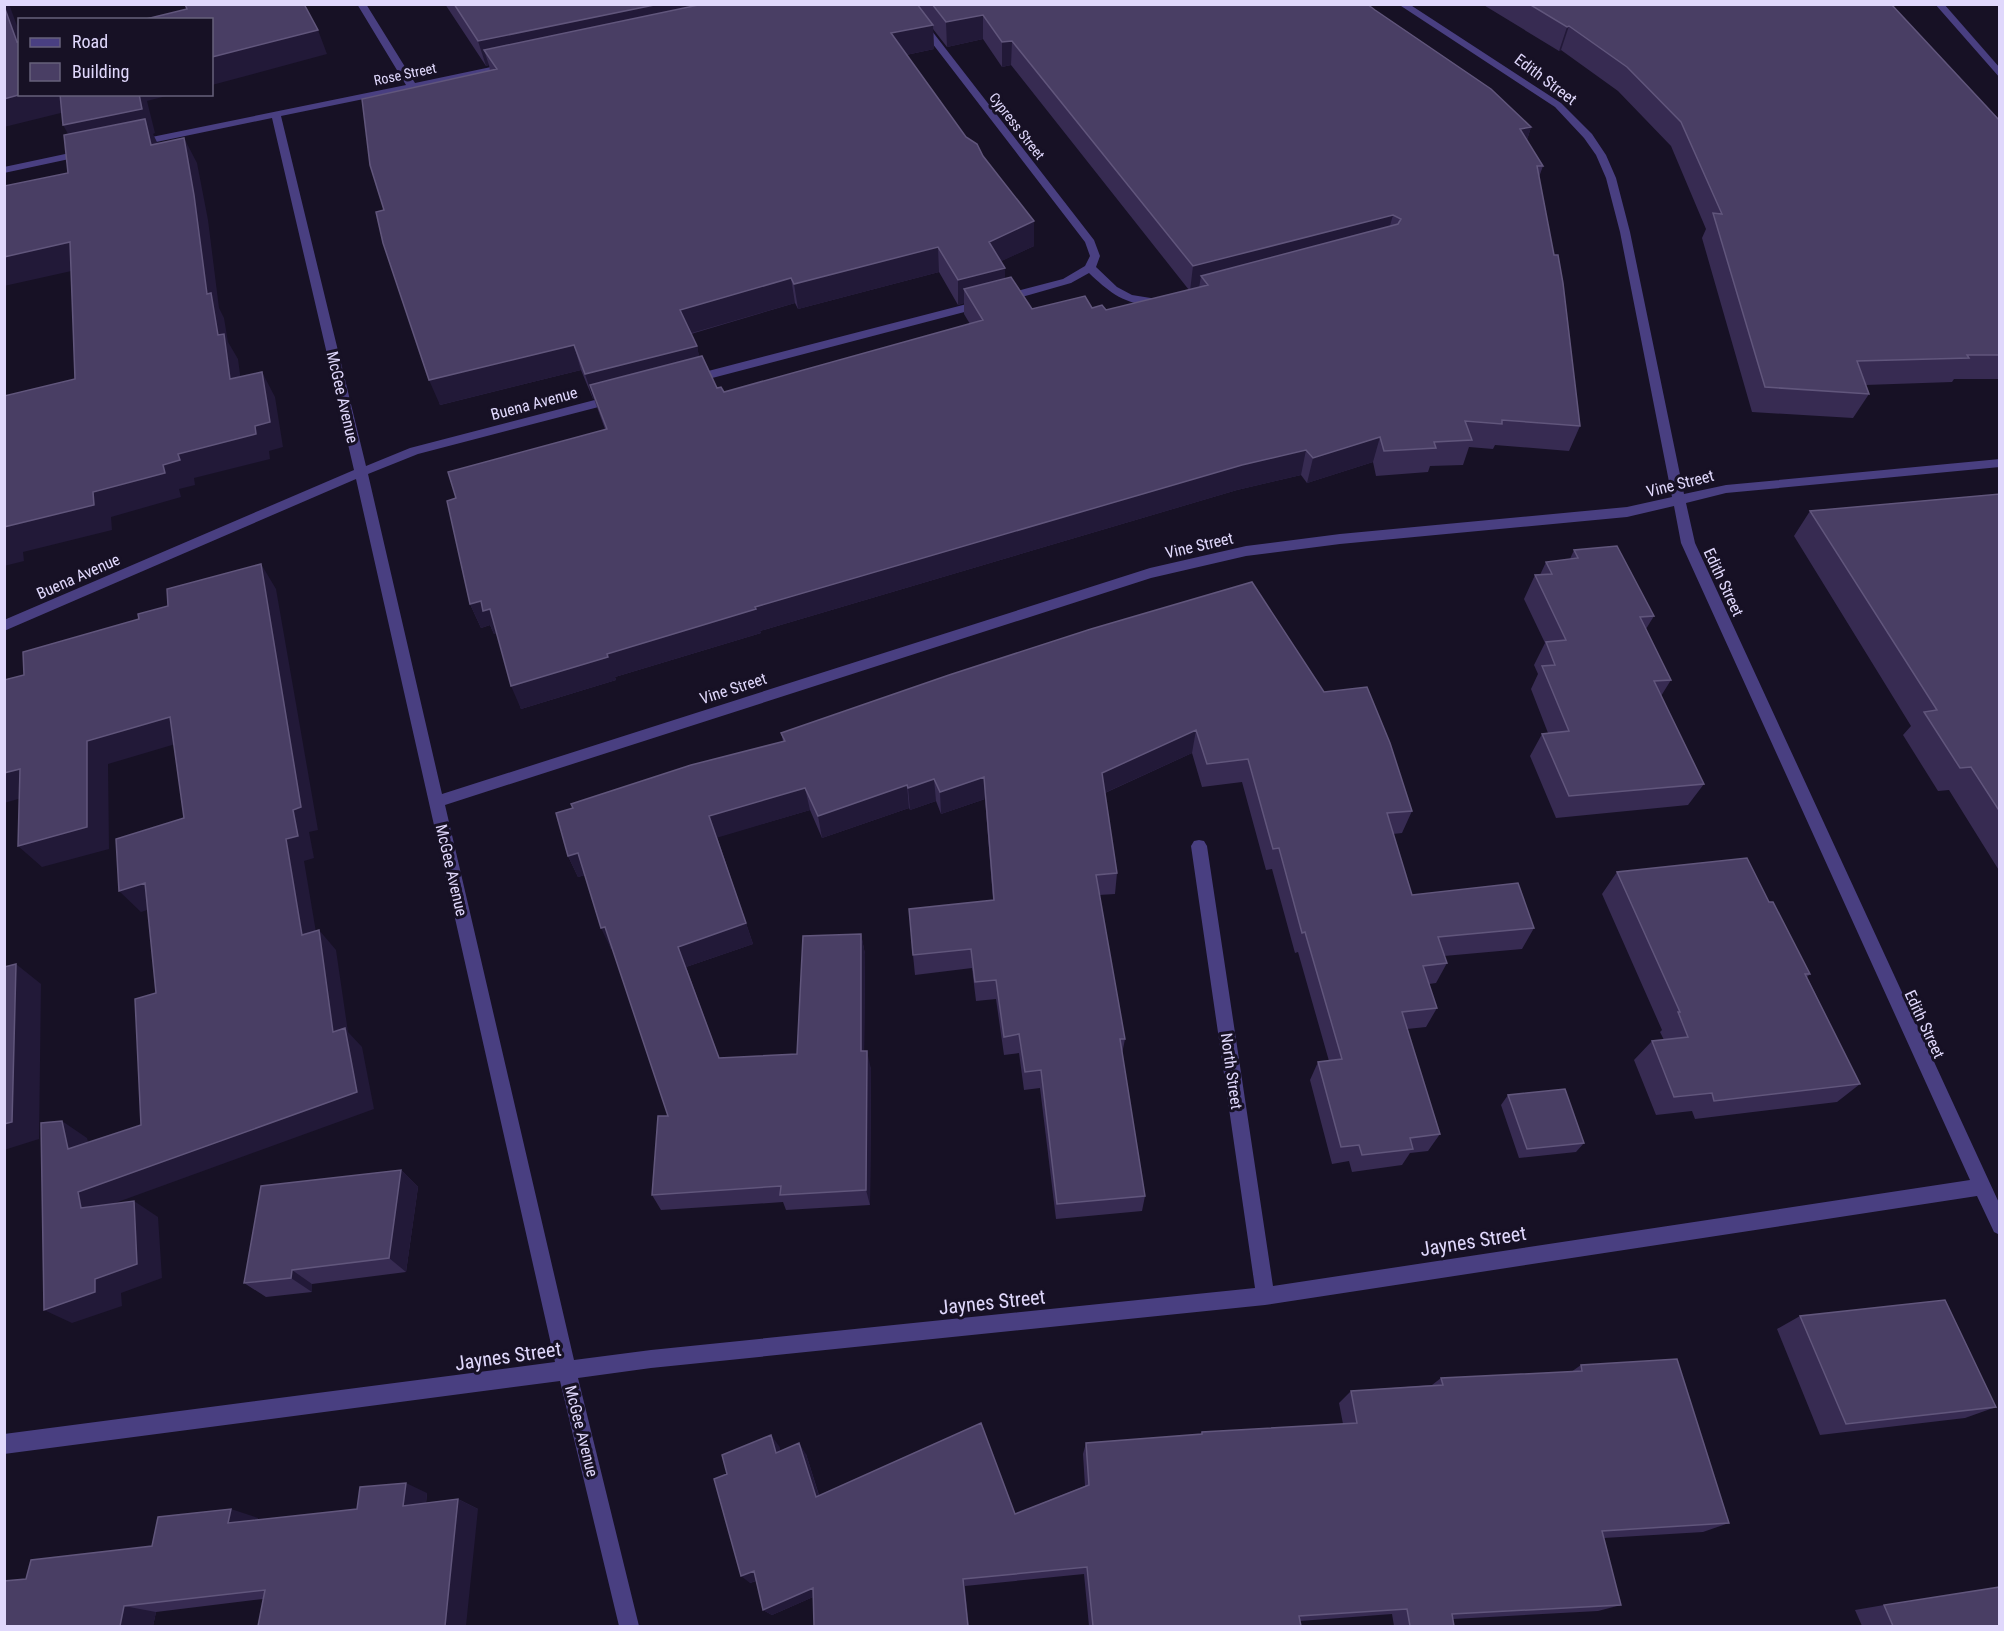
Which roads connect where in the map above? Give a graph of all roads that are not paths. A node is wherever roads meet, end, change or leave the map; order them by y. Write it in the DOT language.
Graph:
graph roads {
  1 [pos="361,4"];
  2 [pos="906,4"];
  3 [pos="1402,4"];
  4 [pos="1939,4"];
  5 [pos="518,65"];
  6 [pos="2000,75"];
  7 [pos="412,86"];
  8 [pos="276,114"];
  9 [pos="129,144"];
  10 [pos="95,151"];
  11 [pos="4,170"];
  12 [pos="1090,268"];
  13 [pos="1171,302"];
  14 [pos="679,383"];
  15 [pos="621,398"];
  16 [pos="2000,463"];
  17 [pos="361,472"];
  18 [pos="1679,500"];
  19 [pos="4,626"];
  20 [pos="436,802"];
  21 [pos="1199,846"];
  22 [pos="1981,1187"];
  23 [pos="2000,1226"];
  24 [pos="1265,1296"];
  25 [pos="567,1371"];
  26 [pos="4,1443"];
  27 [pos="629,1626"];
  1 -- 7 [label="street"];
  2 -- 12 [label="street, Cypress Street"];
  3 -- 18 [label="street, Edith Street"];
  4 -- 6 [label="street"];
  5 -- 7 [label="street, Rose Street"];
  7 -- 8 [label="street, Rose Street"];
  8 -- 9 [label="street, Rose Street"];
  8 -- 17 [label="street, McGee Avenue"];
  10 -- 11 [label="street"];
  12 -- 13 [label="street"];
  12 -- 14 [label="street"];
  15 -- 17 [label="street, Buena Avenue"];
  16 -- 18 [label="street, Vine Street"];
  17 -- 19 [label="street, Buena Avenue"];
  17 -- 20 [label="street, McGee Avenue"];
  18 -- 20 [label="street, Vine Street"];
  18 -- 22 [label="street, Edith Street"];
  20 -- 25 [label="street, McGee Avenue"];
  21 -- 24 [label="street, North Street"];
  22 -- 23 [label="street, Edith Street"];
  22 -- 24 [label="street, Jaynes Street"];
  24 -- 25 [label="street, Jaynes Street"];
  25 -- 26 [label="street, Jaynes Street"];
  25 -- 27 [label="street, McGee Avenue"];
}
